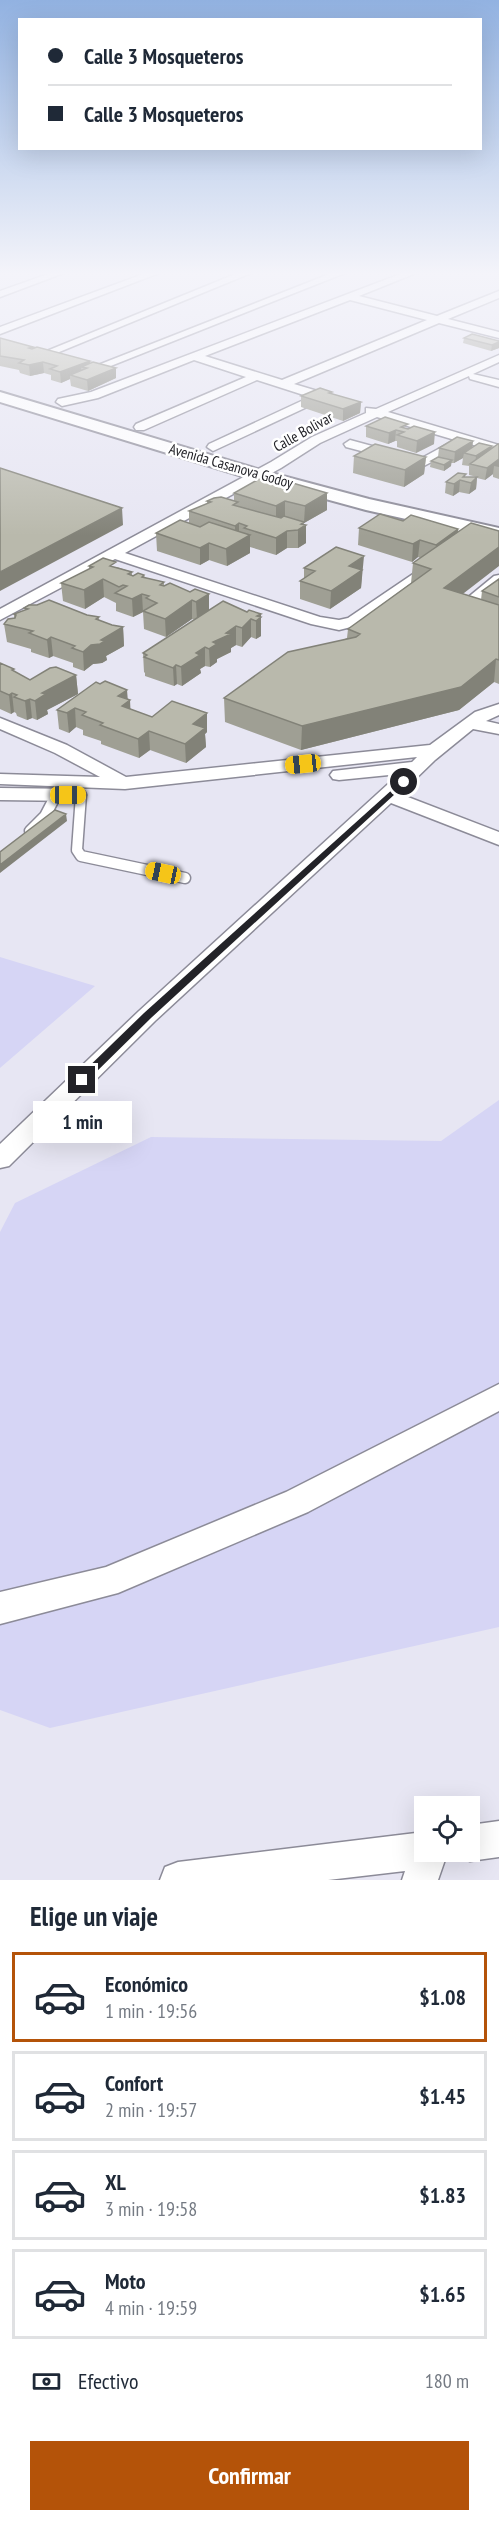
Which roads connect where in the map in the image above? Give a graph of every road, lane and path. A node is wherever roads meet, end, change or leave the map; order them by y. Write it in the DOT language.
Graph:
graph roads {
  1 [pos="109,361"];
  2 [pos="184,361"];
  3 [pos="207,361"];
  4 [pos="339,361"];
  5 [pos="493,361"];
  6 [pos="499,365"];
  7 [pos="257,376"];
  8 [pos="474,377"];
  9 [pos="133,379"];
  10 [pos="283,384"];
  11 [pos="499,384"];
  12 [pos="0,385"];
  13 [pos="321,396"];
  14 [pos="0,398"];
  15 [pos="62,402"];
  16 [pos="380,415"];
  17 [pos="140,427"];
  18 [pos="465,439"];
  19 [pos="350,444"];
  20 [pos="213,447"];
  21 [pos="499,449"];
  22 [pos="276,465"];
  23 [pos="258,475"];
  24 [pos="499,519"];
  25 [pos="499,534"];
  26 [pos="112,554"];
  27 [pos="418,577"];
  28 [pos="499,579"];
  29 [pos="0,615"];
  30 [pos="499,623"];
  31 [pos="499,709"];
  32 [pos="0,723"];
  33 [pos="471,723"];
  34 [pos="499,729"];
  35 [pos="436,750"];
  36 [pos="418,767"];
  37 [pos="0,779"];
  38 [pos="125,789"];
  39 [pos="0,794"];
  40 [pos="56,795"];
  41 [pos="81,795"];
  42 [pos="389,796"];
  43 [pos="21,839"];
  44 [pos="499,839"];
  45 [pos="185,878"];
  46 [pos="0,1159"];
  47 [pos="499,1397"];
  48 [pos="0,1608"];
  49 [pos="499,1839"];
  50 [pos="480,1842"];
  51 [pos="414,1851"];
  52 [pos="426,1862"];
  53 [pos="178,1880"];
  54 [pos="420,1880"];
  1 -- 9 [label="street"];
  2 -- 9 [label="street"];
  3 -- 7 [label="street"];
  4 -- 10 [label="street"];
  5 -- 16 [label="street, Calle Bolivar"];
  6 -- 8 [label="street, Calle Bolivar"];
  7 -- 10 [label="street"];
  7 -- 17 [label="street"];
  8 -- 11 [label="street"];
  8 -- 16 [label="street, Calle Bolivar"];
  9 -- 15 [label="street"];
  10 -- 13 [label="street"];
  12 -- 15 [label="street, Avenida Casanova Godoy"];
  13 -- 16 [label="street"];
  13 -- 20 [label="street"];
  14 -- 23 [label="street, Avenida Casanova Godoy"];
  15 -- 17 [label="street, Avenida Casanova Godoy"];
  16 -- 18 [label="street"];
  16 -- 22 [label="street, Calle Bolivar"];
  17 -- 20 [label="street, Avenida Casanova Godoy"];
  18 -- 19 [label="street"];
  18 -- 21 [label="street"];
  20 -- 22 [label="street, Avenida Casanova Godoy"];
  22 -- 23 [label="street, Calle Bolivar"];
  22 -- 24 [label="street, Avenida Casanova Godoy"];
  23 -- 25 [label="street, Avenida Casanova Godoy"];
  23 -- 26 [label="street, Calle Bolivar"];
  26 -- 27 [label="street"];
  26 -- 29 [label="street, Calle Bolivar"];
  28 -- 30 [label="street"];
  31 -- 33 [label="street"];
  32 -- 38 [label="street"];
  33 -- 34 [label="street"];
  33 -- 35 [label="street"];
  35 -- 36 [label="street"];
  35 -- 38 [label="street"];
  36 -- 38 [label="street"];
  36 -- 42 [label="street"];
  37 -- 38 [label="street"];
  38 -- 41 [label="street"];
  39 -- 40 [label="street"];
  40 -- 41 [label="street"];
  40 -- 43 [label="lane"];
  41 -- 45 [label="lane"];
  42 -- 44 [label="street"];
  42 -- 46 [label="street"];
  47 -- 48 [label="street"];
  49 -- 50 [label="street"];
  51 -- 53 [label="street"];
  52 -- 54 [label="street"];
}
